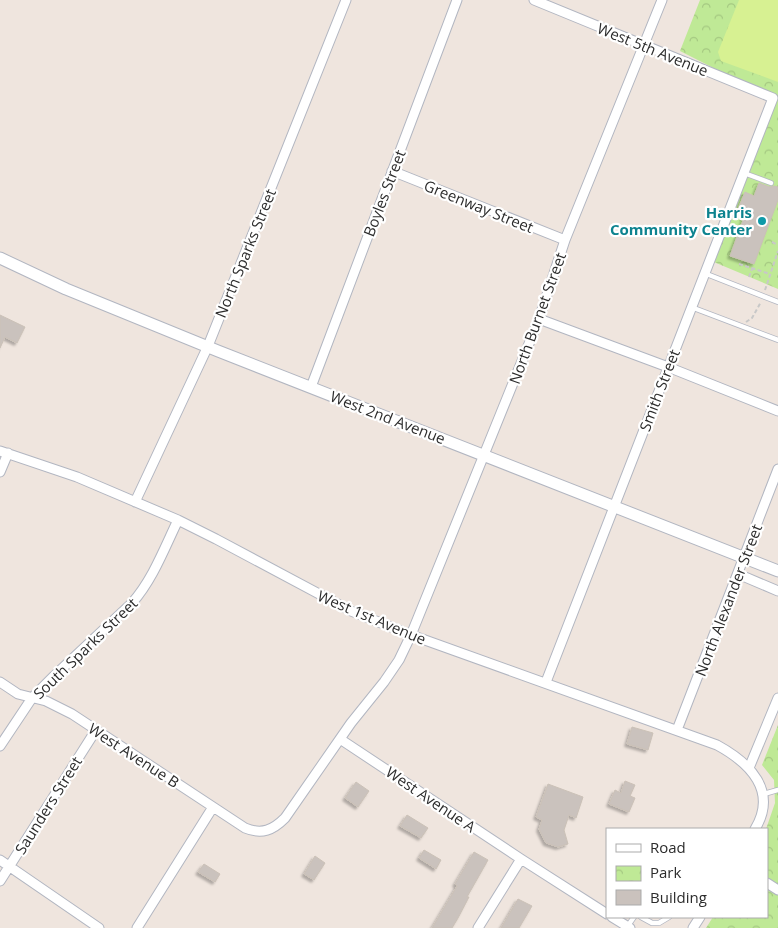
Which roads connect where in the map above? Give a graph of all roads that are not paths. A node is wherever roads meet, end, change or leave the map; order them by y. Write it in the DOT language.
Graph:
graph roads {
  1 [pos="346,0"];
  2 [pos="457,0"];
  3 [pos="534,0"];
  4 [pos="662,0"];
  5 [pos="643,45"];
  6 [pos="773,98"];
  7 [pos="392,171"];
  8 [pos="743,173"];
  9 [pos="771,182"];
  10 [pos="565,240"];
  11 [pos="0,258"];
  12 [pos="704,273"];
  13 [pos="778,302"];
  14 [pos="691,307"];
  15 [pos="538,319"];
  16 [pos="778,340"];
  17 [pos="208,346"];
  18 [pos="668,367"];
  19 [pos="311,387"];
  20 [pos="778,412"];
  21 [pos="4,452"];
  22 [pos="484,454"];
  23 [pos="778,469"];
  24 [pos="0,472"];
  25 [pos="135,502"];
  26 [pos="614,505"];
  27 [pos="178,520"];
  28 [pos="745,556"];
  29 [pos="778,571"];
  30 [pos="738,574"];
  31 [pos="778,591"];
  32 [pos="411,635"];
  33 [pos="0,682"];
  34 [pos="546,682"];
  35 [pos="32,698"];
  36 [pos="778,698"];
  37 [pos="96,730"];
  38 [pos="677,730"];
  39 [pos="340,739"];
  40 [pos="0,746"];
  41 [pos="749,768"];
  42 [pos="778,790"];
  43 [pos="764,794"];
  44 [pos="213,807"];
  45 [pos="757,827"];
  46 [pos="266,832"];
  47 [pos="521,859"];
  48 [pos="0,860"];
  49 [pos="9,866"];
  50 [pos="0,881"];
  51 [pos="606,913"];
  52 [pos="614,918"];
  53 [pos="643,918"];
  54 [pos="667,918"];
  55 [pos="628,927"];
  56 [pos="100,928"];
  57 [pos="137,928"];
  58 [pos="478,928"];
  1 -- 17 [label="street, North Sparks Street"];
  2 -- 7 [label="street, Boyles Street"];
  3 -- 5 [label="street, West 5th Avenue"];
  4 -- 5 [label="street, North Burnet Street"];
  5 -- 6 [label="street, West 5th Avenue"];
  5 -- 10 [label="street, North Burnet Street"];
  6 -- 8 [label="street, Smith Street"];
  7 -- 10 [label="street, Greenway Street"];
  7 -- 19 [label="street, Boyles Street"];
  8 -- 9 [label="lane"];
  8 -- 12 [label="street, Smith Street"];
  10 -- 15 [label="street, North Burnet Street"];
  11 -- 17 [label="street, West 2nd Avenue"];
  12 -- 13 [label="lane"];
  12 -- 14 [label="street, Smith Street"];
  14 -- 16 [label="lane"];
  14 -- 18 [label="street, Smith Street"];
  15 -- 18 [label="street"];
  15 -- 22 [label="street, North Burnet Street"];
  17 -- 19 [label="street, West 2nd Avenue"];
  17 -- 25 [label="street, North Sparks Street"];
  18 -- 20 [label="street"];
  18 -- 26 [label="street, Smith Street"];
  19 -- 22 [label="street, West 2nd Avenue"];
  21 -- 24 [label="street"];
  21 -- 25 [label="street, West 1st Avenue"];
  22 -- 26 [label="street, West 2nd Avenue"];
  22 -- 32 [label="street, North Burnet Street"];
  23 -- 28 [label="street, North Alexander Street"];
  25 -- 27 [label="street, West 1st Avenue"];
  26 -- 28 [label="street, West 2nd Avenue"];
  26 -- 34 [label="street, Smith Street"];
  27 -- 32 [label="street, West 1st Avenue"];
  27 -- 35 [label="street, South Sparks Street"];
  28 -- 29 [label="street, West 2nd Avenue"];
  28 -- 30 [label="street, North Alexander Street"];
  30 -- 31 [label="street"];
  30 -- 38 [label="street, North Alexander Street"];
  32 -- 34 [label="street, West 1st Avenue"];
  32 -- 39 [label="street, North Burnet Street"];
  33 -- 35 [label="street, West Avenue B"];
  34 -- 38 [label="street, West 1st Avenue"];
  35 -- 37 [label="street, West Avenue B"];
  35 -- 40 [label="street, South Sparks Street"];
  36 -- 41 [label="street"];
  37 -- 44 [label="street, West Avenue B"];
  37 -- 49 [label="street, Saunders Street"];
  38 -- 41 [label="street, West 1st Avenue"];
  39 -- 46 [label="street, North Burnet Street"];
  39 -- 47 [label="street, West Avenue A"];
  41 -- 43 [label="street, West 1st Avenue"];
  42 -- 43 [label="lane"];
  43 -- 45 [label="street"];
  44 -- 46 [label="street, West Avenue B"];
  44 -- 57 [label="street"];
  47 -- 51 [label="street, West Avenue A"];
  47 -- 58 [label="street"];
  48 -- 49 [label="street"];
  49 -- 50 [label="street, Saunders Street"];
  49 -- 56 [label="street"];
  52 -- 55 [label="street"];
  53 -- 54 [label="lane"];
}
